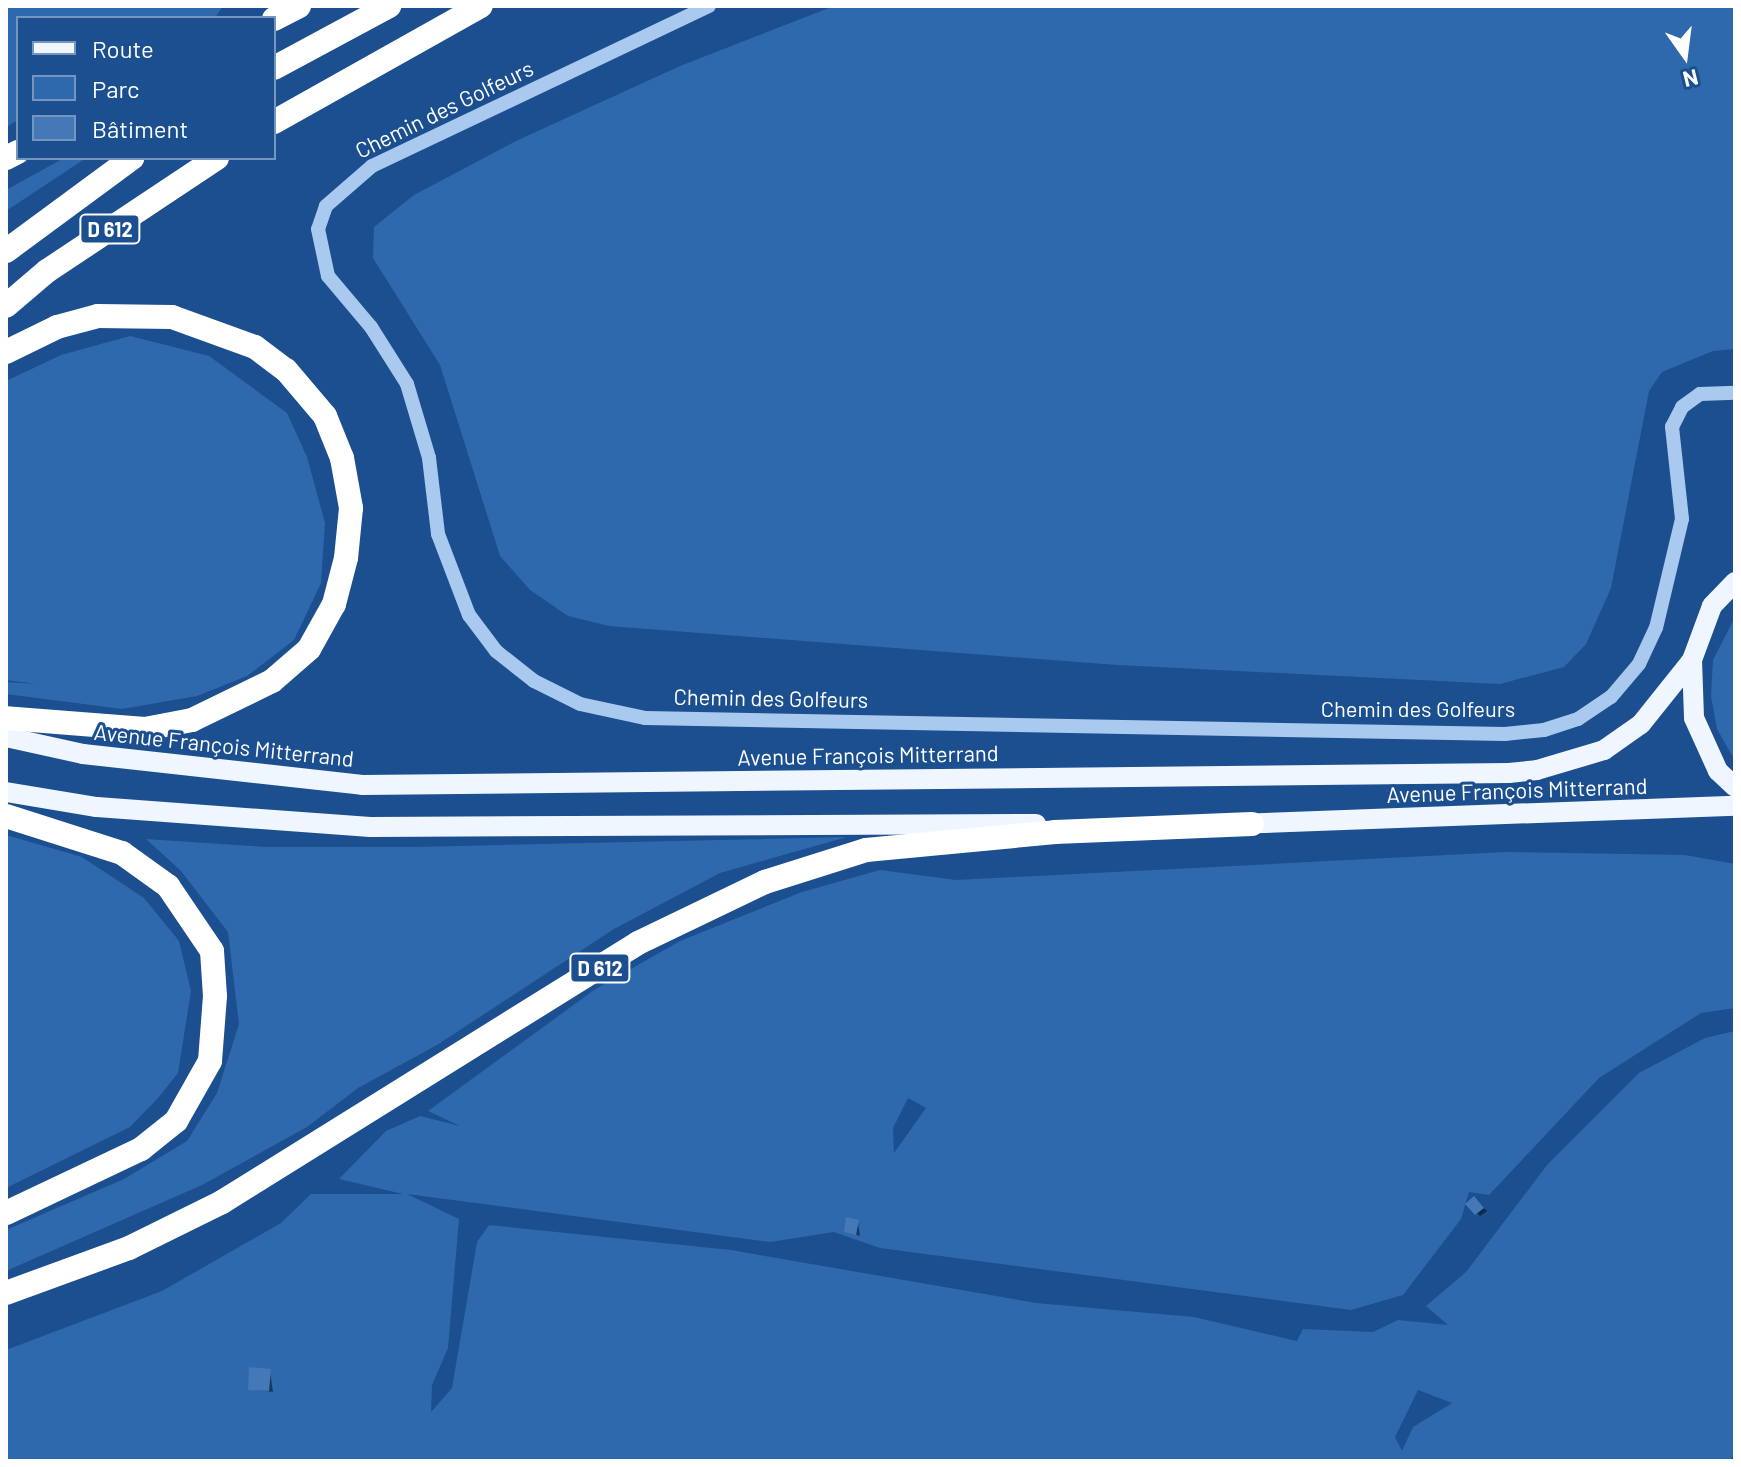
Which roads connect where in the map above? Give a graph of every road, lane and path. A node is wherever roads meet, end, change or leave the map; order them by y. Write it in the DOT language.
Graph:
graph roads {
  1 [pos="299,6"];
  2 [pos="389,6"];
  3 [pos="481,6"];
  4 [pos="709,6"];
  5 [pos="276,18"];
  6 [pos="276,67"];
  7 [pos="276,121"];
  8 [pos="129,160"];
  9 [pos="214,160"];
  10 [pos="6,251"];
  11 [pos="6,306"];
  12 [pos="6,352"];
  13 [pos="1735,393"];
  14 [pos="1735,582"];
  15 [pos="1692,660"];
  16 [pos="6,718"];
  17 [pos="6,737"];
  18 [pos="1735,787"];
  19 [pos="6,792"];
  20 [pos="1735,806"];
  21 [pos="6,816"];
  22 [pos="1252,824"];
  23 [pos="6,1213"];
  24 [pos="6,1293"];
  1 -- 5 [label="highway"];
  2 -- 6 [label="highway"];
  3 -- 7 [label="highway"];
  4 -- 13 [label="street, Chemin des Golfeurs"];
  8 -- 10 [label="highway, D 612"];
  9 -- 11 [label="highway, D 612"];
  12 -- 16 [label="highway"];
  14 -- 15 [label="main road"];
  15 -- 17 [label="main road, Avenue François Mitterrand"];
  15 -- 18 [label="main road"];
  19 -- 22 [label="main road, Avenue François Mitterrand"];
  20 -- 22 [label="main road, Avenue François Mitterrand"];
  21 -- 23 [label="highway"];
  22 -- 24 [label="highway, D 612"];
}
